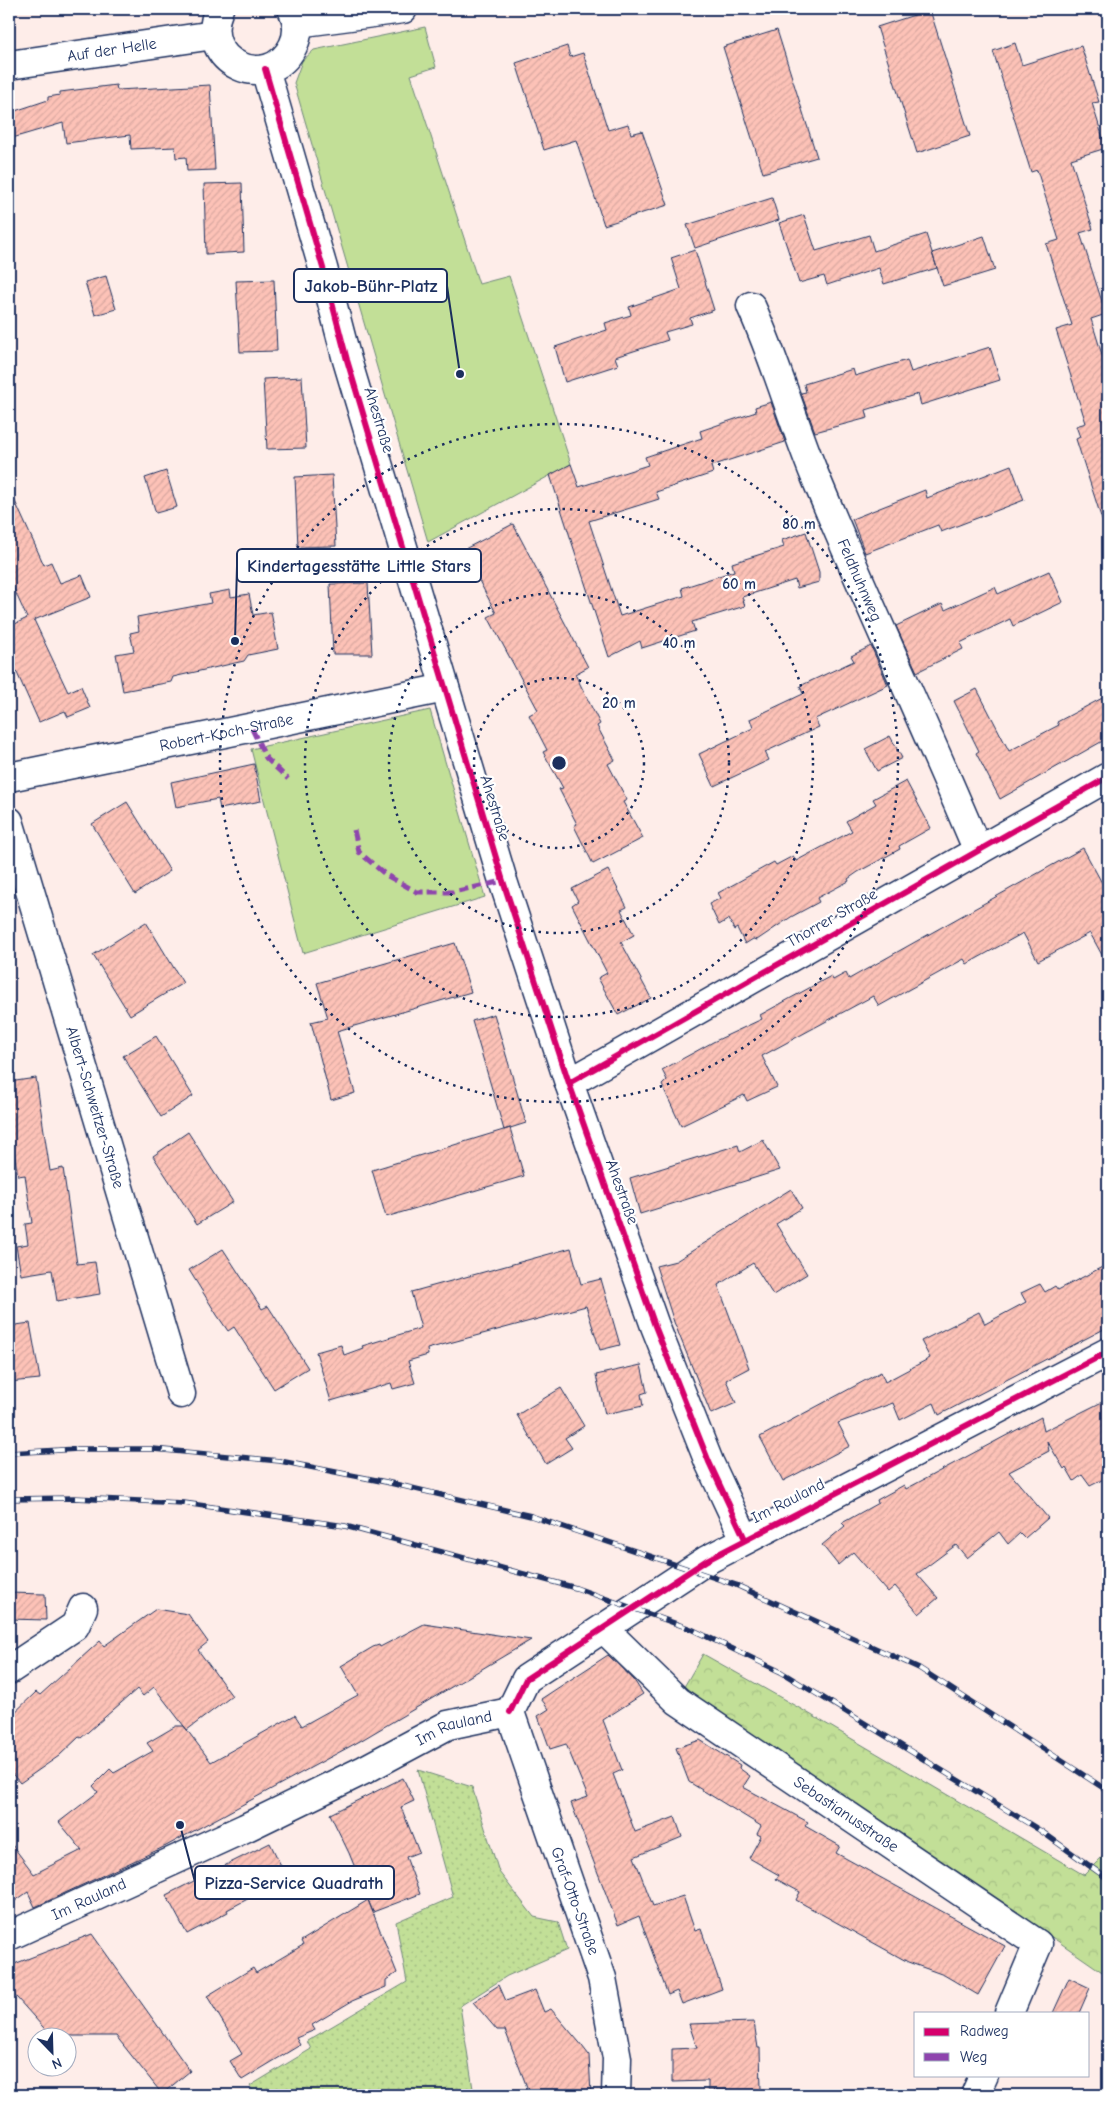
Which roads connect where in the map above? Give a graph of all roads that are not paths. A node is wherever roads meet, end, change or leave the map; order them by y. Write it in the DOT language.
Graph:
graph roads {
  1 [pos="403,9"];
  2 [pos="295,16"];
  3 [pos="216,22"];
  4 [pos="9,65"];
  5 [pos="265,69"];
  6 [pos="752,306"];
  7 [pos="445,688"];
  8 [pos="9,777"];
  9 [pos="1108,777"];
  10 [pos="9,821"];
  11 [pos="978,851"];
  12 [pos="569,1083"];
  13 [pos="1108,1352"];
  14 [pos="181,1394"];
  15 [pos="745,1539"];
  16 [pos="83,1608"];
  17 [pos="604,1629"];
  18 [pos="9,1670"];
  19 [pos="510,1712"];
  20 [pos="9,1936"];
  21 [pos="1010,2012"];
  22 [pos="984,2076"];
  23 [pos="616,2095"];
  24 [pos="975,2095"];
  1 -- 2 [label="street"];
  2 -- 5 [label="street"];
  3 -- 4 [label="street, Auf der Helle"];
  3 -- 5 [label="street"];
  5 -- 7 [label="street, Ahestraße"];
  6 -- 11 [label="street, Feldhuhnweg"];
  7 -- 8 [label="street, Robert-Koch-Straße"];
  7 -- 12 [label="street, Ahestraße"];
  9 -- 11 [label="street, Thorrer Straße"];
  10 -- 14 [label="street, Albert-Schweitzer-Straße"];
  11 -- 12 [label="street, Thorrer Straße"];
  12 -- 15 [label="street, Ahestraße"];
  13 -- 15 [label="street, Im Rauland"];
  15 -- 17 [label="street, Im Rauland"];
  16 -- 18 [label="street"];
  17 -- 19 [label="street, Im Rauland"];
  17 -- 21 [label="street, Sebastianusstraße"];
  19 -- 20 [label="street, Im Rauland"];
  19 -- 23 [label="street, Graf-Otto-Straße"];
  22 -- 24 [label="street"];
}
